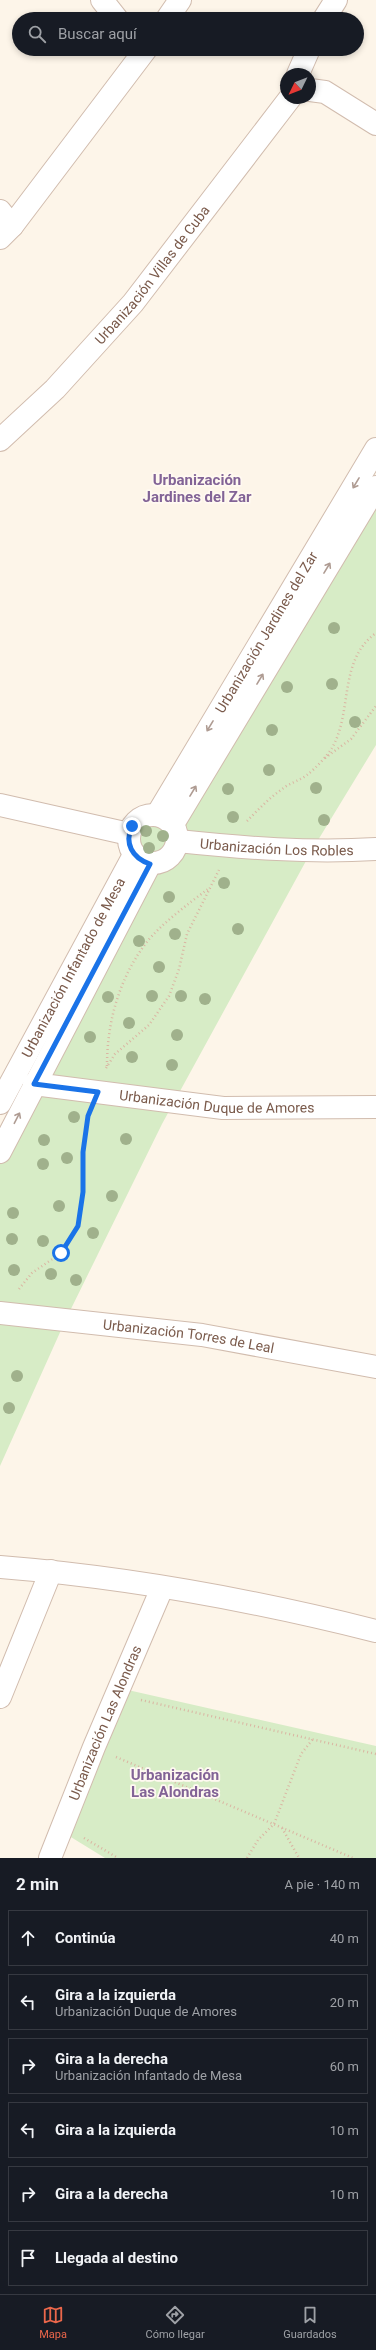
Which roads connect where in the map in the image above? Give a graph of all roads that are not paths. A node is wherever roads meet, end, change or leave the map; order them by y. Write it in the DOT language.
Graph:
graph roads {
  1 [pos="102,0"];
  2 [pos="180,0"];
  3 [pos="336,0"];
  4 [pos="111,12"];
  5 [pos="172,12"];
  6 [pos="328,12"];
  7 [pos="139,56"];
  8 [pos="307,56"];
  9 [pos="301,68"];
  10 [pos="316,91"];
  11 [pos="284,104"];
  12 [pos="376,124"];
  13 [pos="4,225"];
  14 [pos="0,440"];
  15 [pos="376,449"];
  16 [pos="376,487"];
  17 [pos="0,805"];
  18 [pos="169,827"];
  19 [pos="128,834"];
  20 [pos="376,849"];
  21 [pos="142,859"];
  22 [pos="6,1078"];
  23 [pos="34,1084"];
  24 [pos="0,1103"];
  25 [pos="376,1106"];
  26 [pos="0,1152"];
  27 [pos="0,1313"];
  28 [pos="376,1366"];
  29 [pos="0,1567"];
  30 [pos="51,1571"];
  31 [pos="162,1588"];
  32 [pos="376,1630"];
  33 [pos="0,1697"];
  34 [pos="50,1858"];
  1 -- 4 [label="street"];
  2 -- 5 [label="street"];
  3 -- 6 [label="street"];
  7 -- 13 [label="street"];
  8 -- 9 [label="street"];
  10 -- 12 [label="street"];
  11 -- 14 [label="street, Urbanización Villas de Cuba"];
  15 -- 18 [label="street, Urbanización Jardines del Zar, one-way"];
  18 -- 16 [label="street, Urbanización Jardines del Zar, one-way"];
  17 -- 19 [label="street"];
  18 -- 19 [label="street"];
  18 -- 20 [label="street, Urbanización Los Robles"];
  18 -- 21 [label="street"];
  19 -- 21 [label="street"];
  21 -- 22 [label="street, Urbanización Infantado de Mesa"];
  21 -- 23 [label="street, Urbanización Infantado de Mesa"];
  22 -- 24 [label="street, Urbanización Infantado de Mesa"];
  23 -- 25 [label="street, Urbanización Duque de Amores"];
  26 -- 23 [label="street, Urbanización Infantado de Mesa, one-way"];
  27 -- 28 [label="street, Urbanización Torres de Leal"];
  29 -- 30 [label="street"];
  30 -- 31 [label="street"];
  30 -- 33 [label="street"];
  31 -- 32 [label="street"];
  31 -- 34 [label="street, Urbanización Las Alondras"];
}
